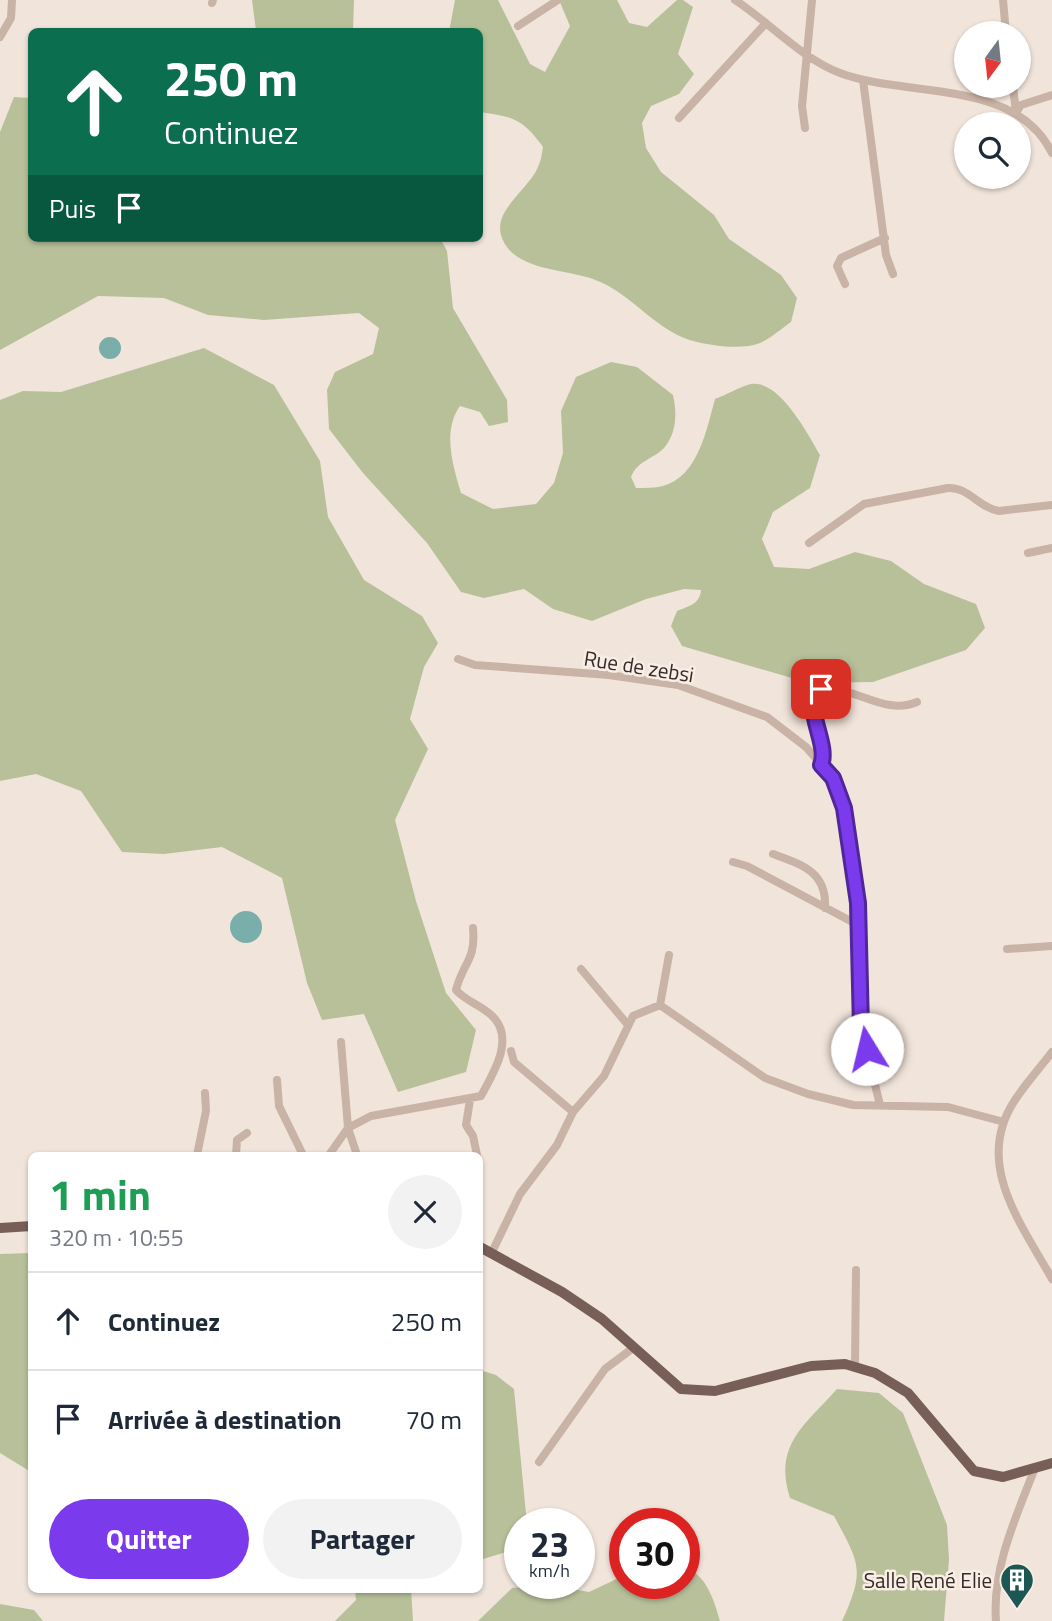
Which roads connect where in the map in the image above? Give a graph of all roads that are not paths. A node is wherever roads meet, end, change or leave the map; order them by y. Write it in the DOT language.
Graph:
graph roads {
  1 [pos="12,0"];
  2 [pos="558,0"];
  3 [pos="735,0"];
  4 [pos="812,0"];
  5 [pos="1003,0"];
  6 [pos="1005,21"];
  7 [pos="766,23"];
  8 [pos="518,26"];
  9 [pos="0,37"];
  10 [pos="807,55"];
  11 [pos="863,80"];
  12 [pos="1052,95"];
  13 [pos="1013,112"];
  14 [pos="1017,112"];
  15 [pos="679,118"];
  16 [pos="804,128"];
  17 [pos="1031,128"];
  18 [pos="1051,149"];
  19 [pos="884,238"];
  20 [pos="893,274"];
  21 [pos="845,284"];
  22 [pos="1052,505"];
  23 [pos="809,543"];
  24 [pos="1052,548"];
  25 [pos="1027,553"];
  26 [pos="458,659"];
  27 [pos="917,702"];
  28 [pos="821,765"];
  29 [pos="773,854"];
  30 [pos="733,862"];
  31 [pos="825,908"];
  32 [pos="860,926"];
  33 [pos="473,928"];
  34 [pos="1052,946"];
  35 [pos="1007,950"];
  36 [pos="670,955"];
  37 [pos="581,969"];
  38 [pos="660,1005"];
  39 [pos="628,1025"];
  40 [pos="341,1042"];
  41 [pos="511,1051"];
  42 [pos="1052,1052"];
  43 [pos="277,1080"];
  44 [pos="205,1093"];
  45 [pos="470,1100"];
  46 [pos="880,1105"];
  47 [pos="573,1112"];
  48 [pos="1004,1122"];
  49 [pos="348,1128"];
  50 [pos="247,1133"];
  51 [pos="198,1152"];
  52 [pos="236,1152"];
  53 [pos="302,1152"];
  54 [pos="331,1152"];
  55 [pos="357,1152"];
  56 [pos="476,1152"];
  57 [pos="28,1226"];
  58 [pos="0,1228"];
  59 [pos="483,1248"];
  60 [pos="492,1252"];
  61 [pos="856,1270"];
  62 [pos="1052,1279"];
  63 [pos="633,1348"];
  64 [pos="855,1366"];
  65 [pos="539,1462"];
  66 [pos="1052,1463"];
  67 [pos="1035,1468"];
  68 [pos="996,1621"];
  1 -- 9 [label="street"];
  2 -- 8 [label="street"];
  3 -- 7 [label="street"];
  4 -- 10 [label="street"];
  5 -- 6 [label="street"];
  7 -- 10 [label="street"];
  7 -- 15 [label="street"];
  10 -- 11 [label="street"];
  10 -- 16 [label="street"];
  11 -- 13 [label="street"];
  11 -- 19 [label="street"];
  12 -- 14 [label="street"];
  17 -- 18 [label="street"];
  19 -- 20 [label="street"];
  19 -- 21 [label="street"];
  22 -- 23 [label="street"];
  24 -- 25 [label="street"];
  26 -- 28 [label="street, Rue de zebsi"];
  27 -- 28 [label="street"];
  28 -- 32 [label="street, Rue de zebsi"];
  29 -- 31 [label="street"];
  30 -- 31 [label="street"];
  31 -- 32 [label="street"];
  32 -- 46 [label="street, Rue de zebsi"];
  33 -- 45 [label="street"];
  34 -- 35 [label="street"];
  36 -- 38 [label="street"];
  37 -- 39 [label="street"];
  38 -- 39 [label="street"];
  38 -- 46 [label="street"];
  39 -- 47 [label="street"];
  40 -- 49 [label="street"];
  41 -- 47 [label="street"];
  42 -- 48 [label="street"];
  43 -- 53 [label="street"];
  44 -- 51 [label="street"];
  45 -- 49 [label="street"];
  45 -- 56 [label="street"];
  46 -- 48 [label="street"];
  47 -- 60 [label="street"];
  48 -- 62 [label="street"];
  49 -- 54 [label="street"];
  49 -- 55 [label="street"];
  50 -- 52 [label="street"];
  57 -- 58 [label="main road"];
  59 -- 60 [label="main road"];
  60 -- 63 [label="main road"];
  61 -- 64 [label="street"];
  63 -- 64 [label="main road"];
  63 -- 65 [label="street"];
  64 -- 67 [label="main road"];
  66 -- 67 [label="main road"];
  67 -- 68 [label="street"];
}
